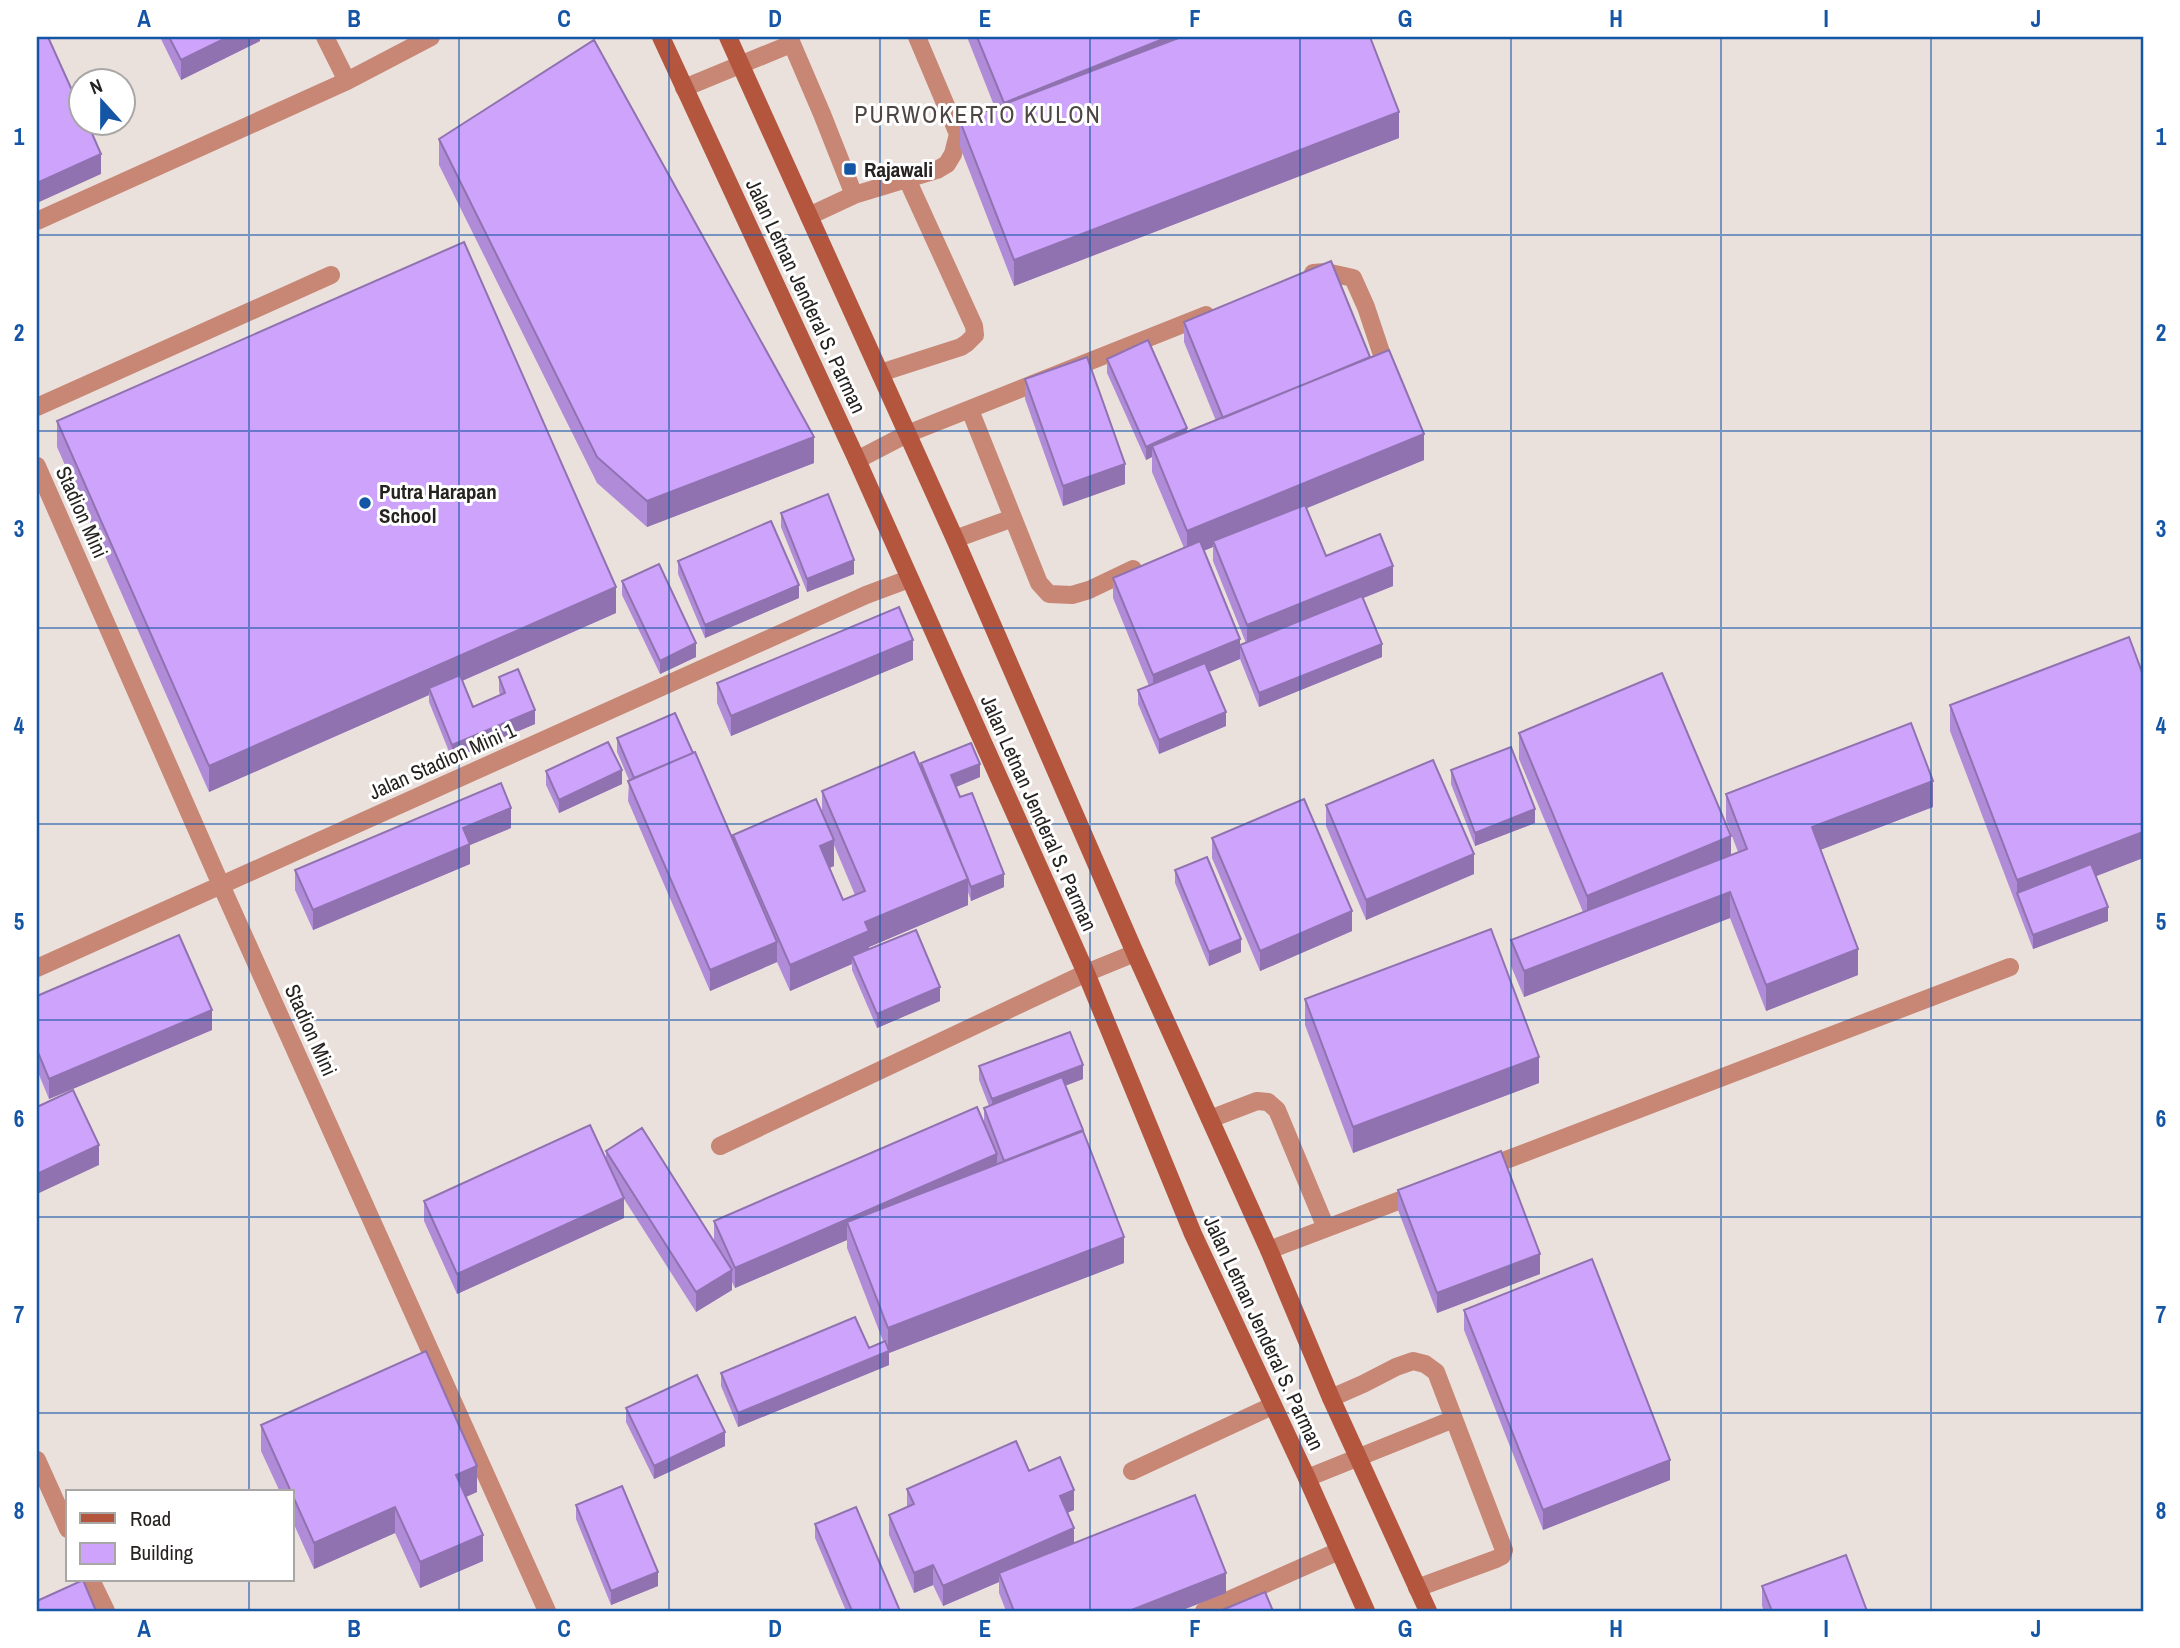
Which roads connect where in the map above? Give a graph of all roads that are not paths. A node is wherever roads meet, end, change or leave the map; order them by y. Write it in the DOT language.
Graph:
graph roads {
  1 [pos="325,37"];
  2 [pos="431,37"];
  3 [pos="662,37"];
  4 [pos="728,37"];
  5 [pos="917,37"];
  6 [pos="790,41"];
  7 [pos="740,64"];
  8 [pos="347,81"];
  9 [pos="684,88"];
  10 [pos="906,178"];
  11 [pos="854,195"];
  12 [pos="810,216"];
  13 [pos="37,221"];
  14 [pos="331,275"];
  15 [pos="1292,279"];
  16 [pos="1227,306"];
  17 [pos="1384,361"];
  18 [pos="880,373"];
  19 [pos="37,407"];
  20 [pos="970,410"];
  21 [pos="907,435"];
  22 [pos="857,460"];
  23 [pos="37,466"];
  24 [pos="1013,518"];
  25 [pos="955,539"];
  26 [pos="1133,569"];
  27 [pos="909,579"];
  28 [pos="221,885"];
  29 [pos="1135,953"];
  30 [pos="2010,967"];
  31 [pos="37,968"];
  32 [pos="1086,973"];
  33 [pos="1210,1119"];
  34 [pos="720,1146"];
  35 [pos="1468,1174"];
  36 [pos="1430,1189"];
  37 [pos="1326,1228"];
  38 [pos="1269,1250"];
  39 [pos="1331,1398"];
  40 [pos="1272,1406"];
  41 [pos="1454,1419"];
  42 [pos="1358,1456"];
  43 [pos="37,1460"];
  44 [pos="1132,1471"];
  45 [pos="1307,1478"];
  46 [pos="66,1525"];
  47 [pos="1339,1551"];
  48 [pos="92,1582"];
  49 [pos="1418,1588"];
  50 [pos="106,1611"];
  51 [pos="547,1611"];
  52 [pos="1204,1611"];
  53 [pos="1366,1611"];
  54 [pos="1428,1611"];
  1 -- 8 [label="street"];
  2 -- 8 [label="street"];
  3 -- 9 [label="street, Jalan Letnan Jenderal S. Parman"];
  4 -- 7 [label="street, Jalan Letnan Jenderal S. Parman"];
  5 -- 10 [label="street"];
  6 -- 7 [label="street"];
  6 -- 11 [label="street"];
  7 -- 9 [label="street"];
  7 -- 12 [label="street, Jalan Letnan Jenderal S. Parman"];
  8 -- 13 [label="street"];
  9 -- 22 [label="street, Jalan Letnan Jenderal S. Parman"];
  10 -- 11 [label="street"];
  10 -- 18 [label="street"];
  11 -- 12 [label="street"];
  12 -- 18 [label="street, Jalan Letnan Jenderal S. Parman"];
  14 -- 19 [label="street"];
  15 -- 17 [label="street"];
  16 -- 20 [label="street"];
  18 -- 21 [label="street, Jalan Letnan Jenderal S. Parman"];
  20 -- 21 [label="street"];
  20 -- 24 [label="street"];
  21 -- 22 [label="street"];
  21 -- 25 [label="street, Jalan Letnan Jenderal S. Parman"];
  22 -- 27 [label="street, Jalan Letnan Jenderal S. Parman"];
  23 -- 28 [label="street, Stadion Mini"];
  24 -- 25 [label="street"];
  24 -- 26 [label="street"];
  25 -- 29 [label="street, Jalan Letnan Jenderal S. Parman"];
  27 -- 28 [label="street, Jalan Stadion Mini 1"];
  27 -- 32 [label="street, Jalan Letnan Jenderal S. Parman"];
  28 -- 31 [label="street, Jalan Stadion Mini 1"];
  28 -- 51 [label="street, Stadion Mini"];
  29 -- 32 [label="street"];
  29 -- 33 [label="street, Jalan Letnan Jenderal S. Parman"];
  30 -- 35 [label="street"];
  32 -- 34 [label="street"];
  32 -- 40 [label="street, Jalan Letnan Jenderal S. Parman"];
  33 -- 37 [label="street"];
  33 -- 38 [label="street, Jalan Letnan Jenderal S. Parman"];
  36 -- 37 [label="street"];
  37 -- 38 [label="street"];
  38 -- 39 [label="street, Jalan Letnan Jenderal S. Parman"];
  39 -- 41 [label="street"];
  39 -- 42 [label="street, Jalan Letnan Jenderal S. Parman"];
  40 -- 44 [label="street"];
  40 -- 45 [label="street, Jalan Letnan Jenderal S. Parman"];
  41 -- 42 [label="street"];
  41 -- 49 [label="street"];
  42 -- 45 [label="street"];
  42 -- 49 [label="street, Jalan Letnan Jenderal S. Parman"];
  43 -- 46 [label="street"];
  45 -- 47 [label="street, Jalan Letnan Jenderal S. Parman"];
  47 -- 52 [label="street"];
  47 -- 53 [label="street, Jalan Letnan Jenderal S. Parman"];
  48 -- 50 [label="street"];
  49 -- 54 [label="street, Jalan Letnan Jenderal S. Parman"];
}
